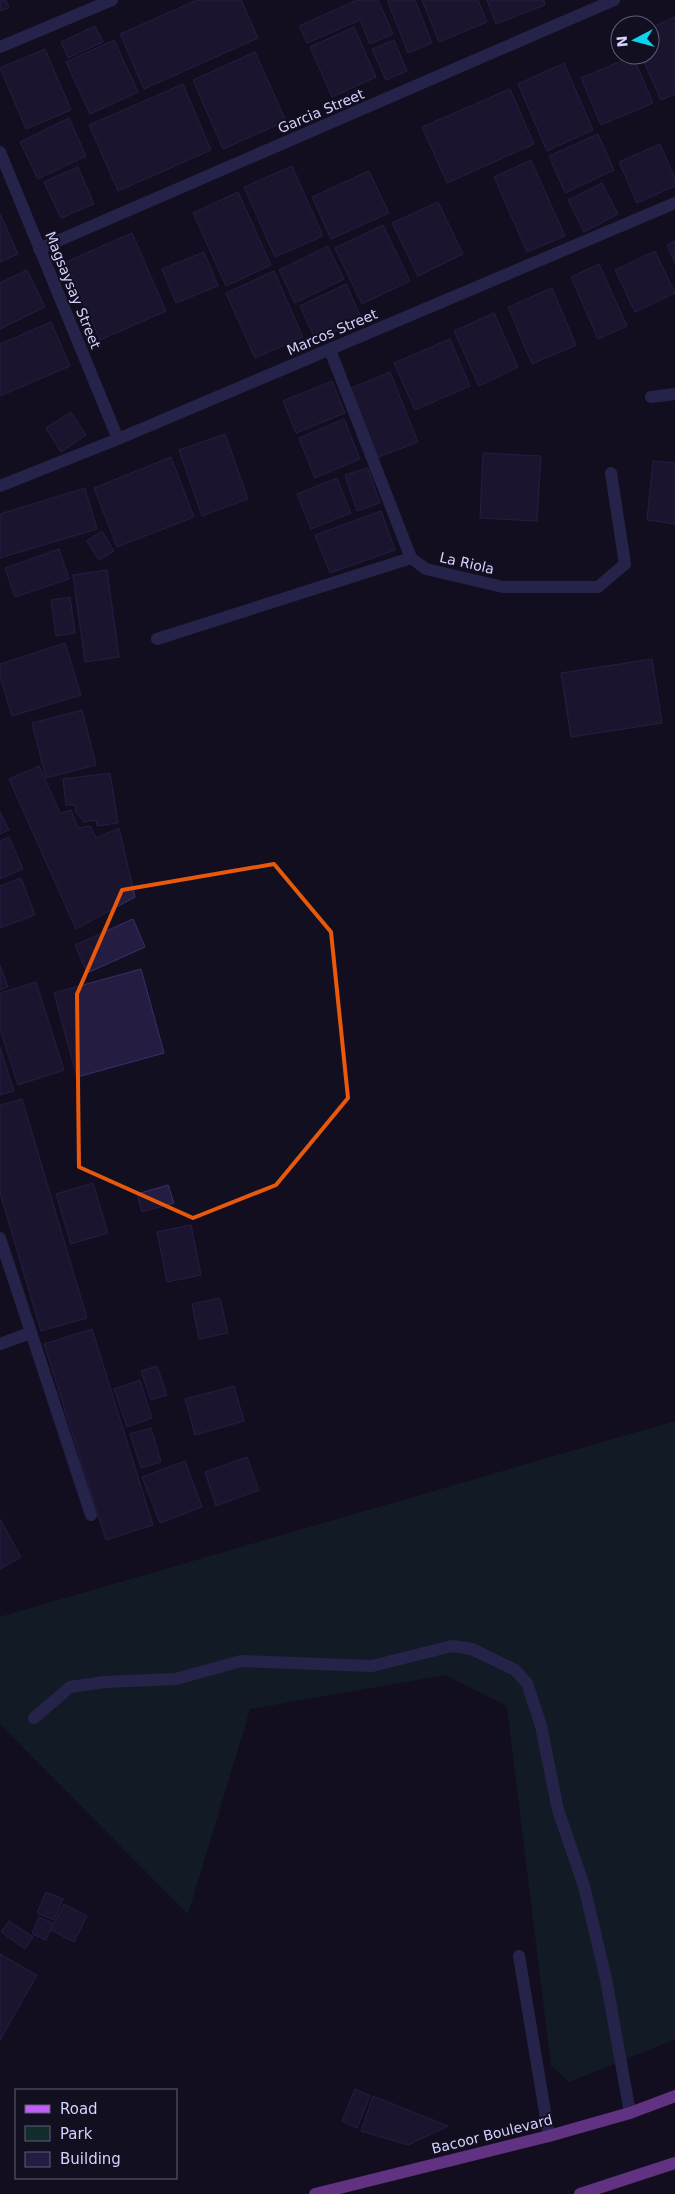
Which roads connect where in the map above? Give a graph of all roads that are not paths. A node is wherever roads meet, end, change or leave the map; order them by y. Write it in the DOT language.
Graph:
graph roads {
  1 [pos="112,0"];
  2 [pos="614,0"];
  3 [pos="0,47"];
  4 [pos="0,152"];
  5 [pos="675,203"];
  6 [pos="39,249"];
  7 [pos="330,350"];
  8 [pos="675,394"];
  9 [pos="651,397"];
  10 [pos="118,439"];
  11 [pos="611,472"];
  12 [pos="0,486"];
  13 [pos="411,558"];
  14 [pos="158,639"];
  15 [pos="0,1238"];
  16 [pos="30,1333"];
  17 [pos="0,1344"];
  18 [pos="91,1515"];
  19 [pos="34,1718"];
  20 [pos="519,1956"];
  21 [pos="675,2096"];
  22 [pos="630,2113"];
  23 [pos="549,2136"];
  24 [pos="675,2163"];
  25 [pos="347,2190"];
  26 [pos="315,2194"];
  27 [pos="580,2194"];
  1 -- 3 [label="street"];
  2 -- 6 [label="street, Garcia Street"];
  4 -- 6 [label="street, Magsaysay Street"];
  5 -- 7 [label="street, Marcos Street"];
  6 -- 10 [label="street, Magsaysay Street"];
  7 -- 10 [label="street, Marcos Street"];
  7 -- 13 [label="street"];
  8 -- 9 [label="street"];
  10 -- 12 [label="street, Marcos Street"];
  11 -- 13 [label="street, La Riola"];
  13 -- 14 [label="street"];
  15 -- 16 [label="street"];
  16 -- 17 [label="street"];
  16 -- 18 [label="street"];
  19 -- 22 [label="street"];
  20 -- 23 [label="street"];
  21 -- 22 [label="main road, Bacoor Boulevard"];
  22 -- 23 [label="main road, Bacoor Boulevard"];
  23 -- 25 [label="main road, Bacoor Boulevard"];
  24 -- 27 [label="main road"];
  25 -- 26 [label="main road, Bacoor Boulevard"];
}
